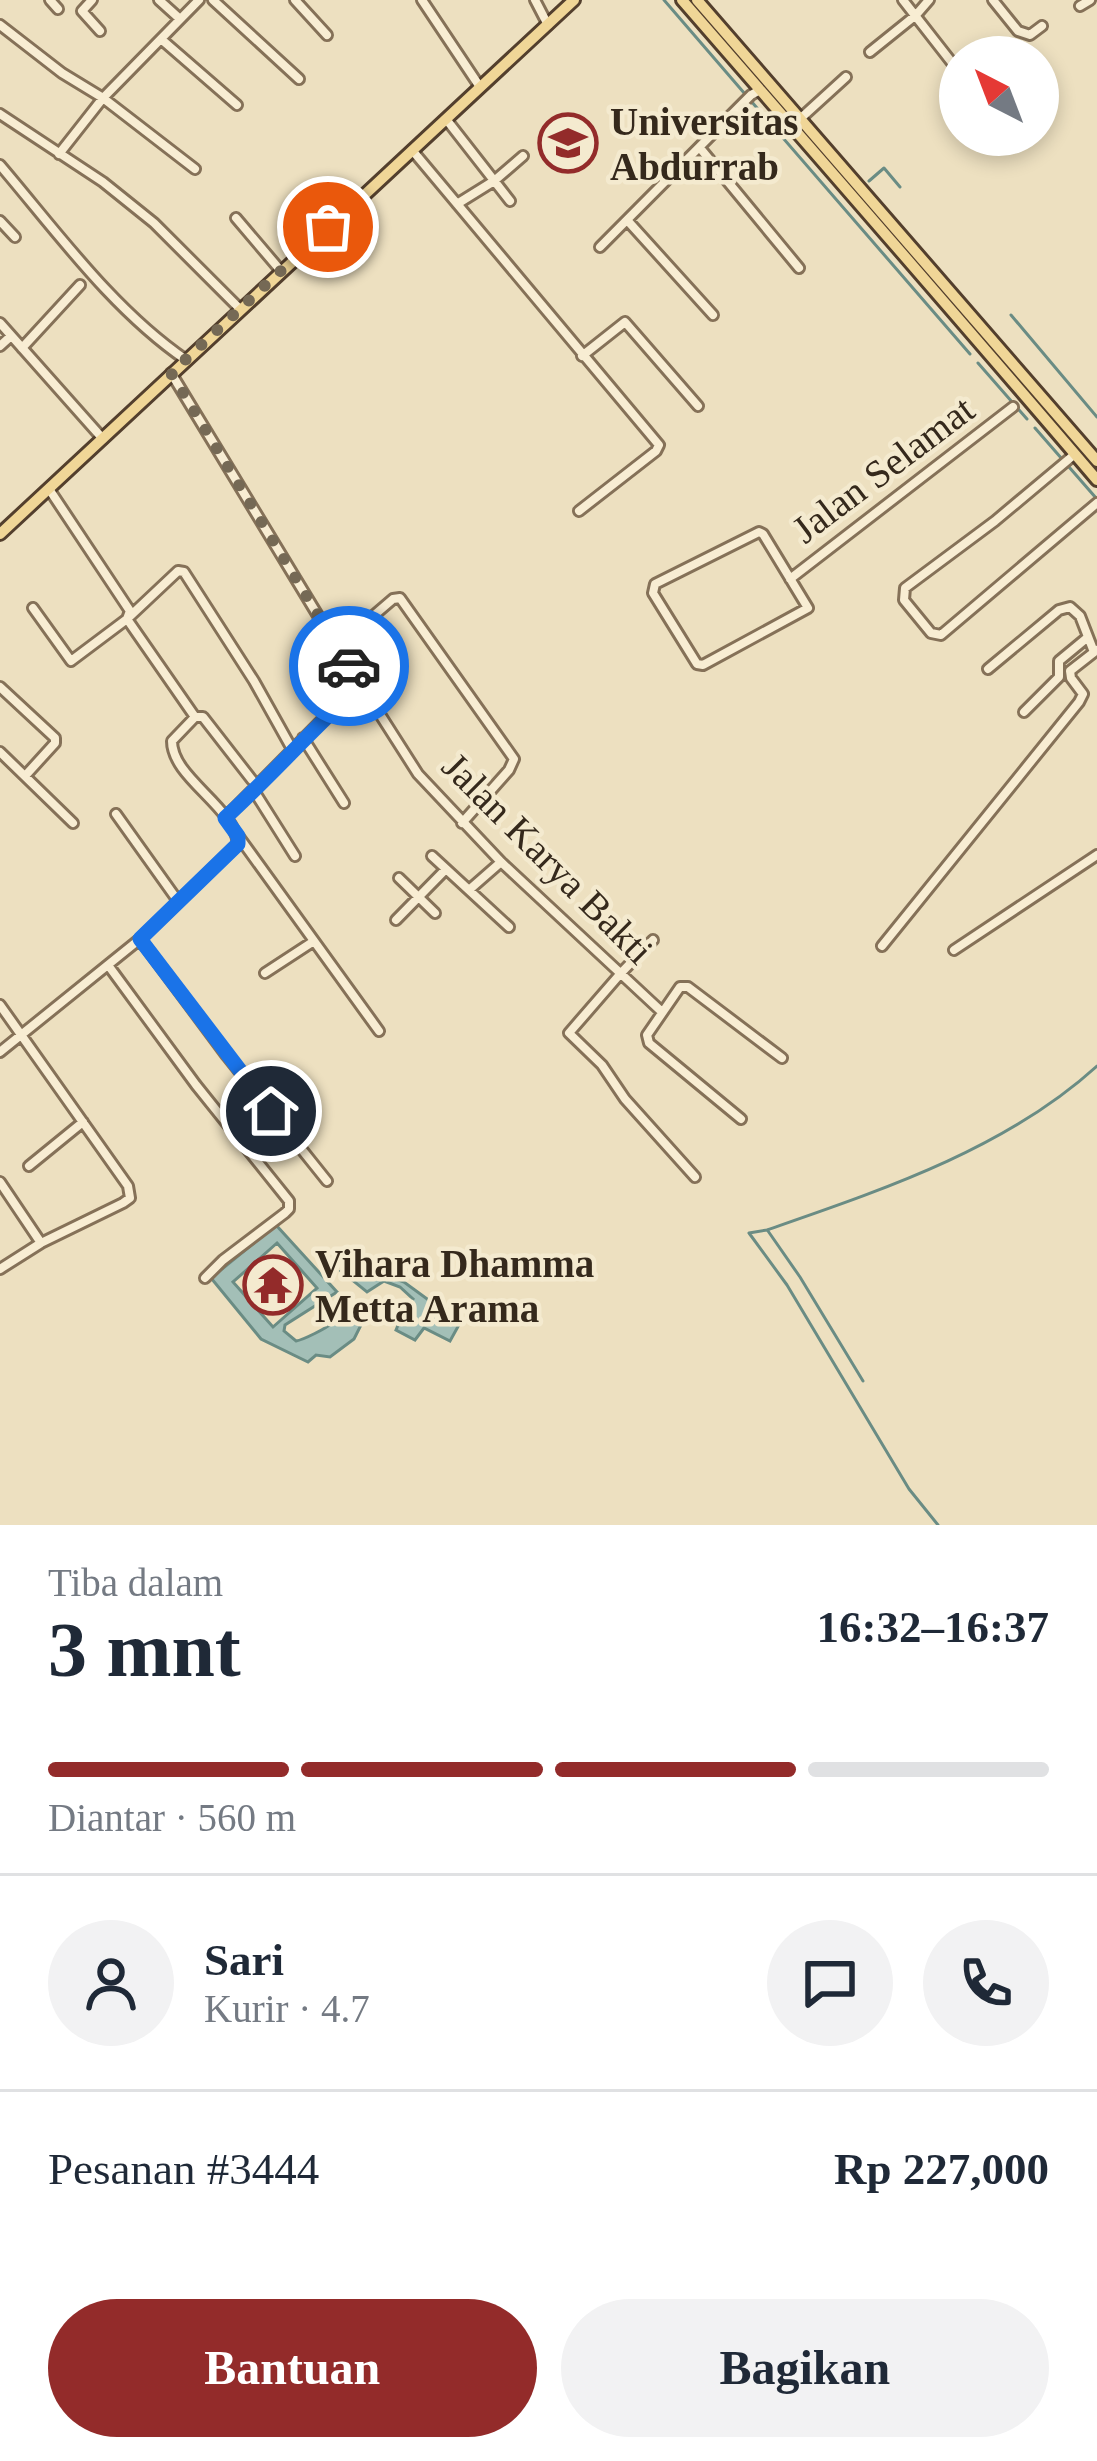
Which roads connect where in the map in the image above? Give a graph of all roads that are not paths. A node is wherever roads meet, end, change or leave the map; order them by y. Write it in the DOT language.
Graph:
graph roads {
  1 [pos="50,0"];
  2 [pos="92,0"];
  3 [pos="159,0"];
  4 [pos="199,0"];
  5 [pos="214,0"];
  6 [pos="295,0"];
  7 [pos="422,0"];
  8 [pos="535,0"];
  9 [pos="574,0"];
  10 [pos="682,0"];
  11 [pos="697,0"];
  12 [pos="903,0"];
  13 [pos="929,0"];
  14 [pos="993,0"];
  15 [pos="58,9"];
  16 [pos="916,16"];
  17 [pos="180,19"];
  18 [pos="0,25"];
  19 [pos="548,25"];
  20 [pos="1042,26"];
  21 [pos="100,31"];
  22 [pos="327,34"];
  23 [pos="161,39"];
  24 [pos="939,46"];
  25 [pos="870,52"];
  26 [pos="846,76"];
  27 [pos="299,79"];
  28 [pos="480,87"];
  29 [pos="752,95"];
  30 [pos="103,98"];
  31 [pos="237,105"];
  32 [pos="0,114"];
  33 [pos="446,118"];
  34 [pos="801,118"];
  35 [pos="700,148"];
  36 [pos="412,150"];
  37 [pos="59,154"];
  38 [pos="523,156"];
  39 [pos="0,165"];
  40 [pos="195,169"];
  41 [pos="494,181"];
  42 [pos="511,201"];
  43 [pos="457,204"];
  44 [pos="236,218"];
  45 [pos="628,220"];
  46 [pos="0,221"];
  47 [pos="15,237"];
  48 [pos="600,247"];
  49 [pos="799,268"];
  50 [pos="281,271"];
  51 [pos="80,285"];
  52 [pos="241,310"];
  53 [pos="713,315"];
  54 [pos="0,323"];
  55 [pos="11,336"];
  56 [pos="0,346"];
  57 [pos="22,348"];
  58 [pos="582,356"];
  59 [pos="186,360"];
  60 [pos="171,373"];
  61 [pos="698,406"];
  62 [pos="1013,407"];
  63 [pos="1058,425"];
  64 [pos="103,439"];
  65 [pos="1069,460"];
  66 [pos="1097,461"];
  67 [pos="1097,480"];
  68 [pos="49,489"];
  69 [pos="1097,503"];
  70 [pos="579,511"];
  71 [pos="0,534"];
  72 [pos="790,579"];
  73 [pos="33,608"];
  74 [pos="127,619"];
  75 [pos="1088,637"];
  76 [pos="337,647"];
  77 [pos="1095,651"];
  78 [pos="988,669"];
  79 [pos="362,684"];
  80 [pos="0,687"];
  81 [pos="1024,712"];
  82 [pos="196,716"];
  83 [pos="303,738"];
  84 [pos="292,749"];
  85 [pos="0,752"];
  86 [pos="25,776"];
  87 [pos="253,786"];
  88 [pos="344,803"];
  89 [pos="116,814"];
  90 [pos="225,818"];
  91 [pos="73,824"];
  92 [pos="462,824"];
  93 [pos="238,840"];
  94 [pos="1097,855"];
  95 [pos="295,856"];
  96 [pos="432,856"];
  97 [pos="500,862"];
  98 [pos="446,869"];
  99 [pos="400,878"];
  100 [pos="469,890"];
  101 [pos="418,897"];
  102 [pos="178,902"];
  103 [pos="435,913"];
  104 [pos="396,920"];
  105 [pos="509,927"];
  106 [pos="140,939"];
  107 [pos="653,940"];
  108 [pos="314,941"];
  109 [pos="881,946"];
  110 [pos="954,950"];
  111 [pos="108,965"];
  112 [pos="265,973"];
  113 [pos="620,973"];
  114 [pos="0,1005"];
  115 [pos="662,1012"];
  116 [pos="380,1031"];
  117 [pos="21,1034"];
  118 [pos="0,1052"];
  119 [pos="782,1058"];
  120 [pos="741,1119"];
  121 [pos="82,1122"];
  122 [pos="28,1166"];
  123 [pos="695,1177"];
  124 [pos="328,1181"];
  125 [pos="0,1182"];
  126 [pos="41,1243"];
  127 [pos="0,1269"];
  128 [pos="205,1278"];
  1 -- 15 [label="street"];
  2 -- 21 [label="street"];
  3 -- 17 [label="street"];
  4 -- 17 [label="street"];
  5 -- 27 [label="street"];
  6 -- 22 [label="street"];
  7 -- 28 [label="street"];
  8 -- 19 [label="street"];
  9 -- 19 [label="main road"];
  10 -- 29 [label="main road"];
  11 -- 34 [label="main road"];
  12 -- 16 [label="street"];
  13 -- 16 [label="street"];
  14 -- 20 [label="street"];
  16 -- 24 [label="street"];
  16 -- 25 [label="street"];
  17 -- 23 [label="street"];
  18 -- 30 [label="street"];
  19 -- 28 [label="main road"];
  23 -- 30 [label="street"];
  23 -- 31 [label="street"];
  26 -- 34 [label="street"];
  28 -- 33 [label="main road"];
  29 -- 35 [label="street"];
  29 -- 63 [label="main road"];
  30 -- 37 [label="street"];
  30 -- 40 [label="street"];
  32 -- 37 [label="street"];
  33 -- 36 [label="main road"];
  33 -- 41 [label="street"];
  34 -- 63 [label="main road"];
  35 -- 45 [label="street"];
  35 -- 49 [label="street"];
  36 -- 43 [label="street"];
  36 -- 50 [label="main road"];
  37 -- 52 [label="street"];
  38 -- 41 [label="street"];
  39 -- 59 [label="street"];
  41 -- 42 [label="street"];
  41 -- 43 [label="street"];
  43 -- 58 [label="street"];
  44 -- 50 [label="street"];
  45 -- 48 [label="street"];
  45 -- 53 [label="street"];
  46 -- 47 [label="street"];
  50 -- 52 [label="main road"];
  51 -- 57 [label="street"];
  52 -- 59 [label="main road"];
  54 -- 55 [label="street"];
  55 -- 56 [label="street"];
  55 -- 57 [label="street"];
  57 -- 64 [label="street"];
  58 -- 61 [label="street"];
  58 -- 70 [label="street"];
  59 -- 60 [label="main road"];
  60 -- 64 [label="main road"];
  60 -- 76 [label="street, Jalan Karya Bakti"];
  62 -- 72 [label="street, Jalan Selamat"];
  63 -- 65 [label="main road"];
  63 -- 66 [label="main road"];
  64 -- 68 [label="main road"];
  65 -- 67 [label="main road"];
  65 -- 69 [label="street"];
  68 -- 71 [label="main road"];
  68 -- 74 [label="street"];
  72 -- 72 [label="street"];
  73 -- 74 [label="street"];
  74 -- 82 [label="street"];
  74 -- 84 [label="street"];
  75 -- 77 [label="street"];
  75 -- 78 [label="street"];
  75 -- 81 [label="street"];
  76 -- 79 [label="street, Jalan Karya Bakti"];
  76 -- 92 [label="street"];
  77 -- 109 [label="street"];
  79 -- 83 [label="street"];
  79 -- 92 [label="street, Jalan Karya Bakti"];
  80 -- 86 [label="street"];
  82 -- 87 [label="street"];
  82 -- 90 [label="street"];
  83 -- 84 [label="street"];
  83 -- 88 [label="street"];
  84 -- 87 [label="street"];
  85 -- 86 [label="street"];
  86 -- 91 [label="street"];
  87 -- 90 [label="street"];
  87 -- 95 [label="street"];
  89 -- 102 [label="street"];
  90 -- 93 [label="street"];
  92 -- 97 [label="street, Jalan Karya Bakti"];
  93 -- 102 [label="street"];
  93 -- 108 [label="street"];
  94 -- 110 [label="street"];
  96 -- 98 [label="street"];
  97 -- 100 [label="street"];
  97 -- 113 [label="street, Jalan Karya Bakti"];
  98 -- 100 [label="street"];
  98 -- 101 [label="street"];
  99 -- 101 [label="street"];
  100 -- 105 [label="street"];
  101 -- 103 [label="street"];
  101 -- 104 [label="street"];
  102 -- 106 [label="street"];
  106 -- 111 [label="street"];
  106 -- 124 [label="street"];
  107 -- 113 [label="street"];
  108 -- 112 [label="street"];
  108 -- 116 [label="street"];
  111 -- 117 [label="street"];
  111 -- 128 [label="street"];
  113 -- 115 [label="street, Jalan Karya Bakti"];
  113 -- 123 [label="street"];
  114 -- 117 [label="street"];
  115 -- 119 [label="street"];
  115 -- 120 [label="street"];
  117 -- 118 [label="street"];
  117 -- 121 [label="street"];
  121 -- 122 [label="street"];
  121 -- 126 [label="street"];
  125 -- 126 [label="street"];
  126 -- 127 [label="street"];
}
